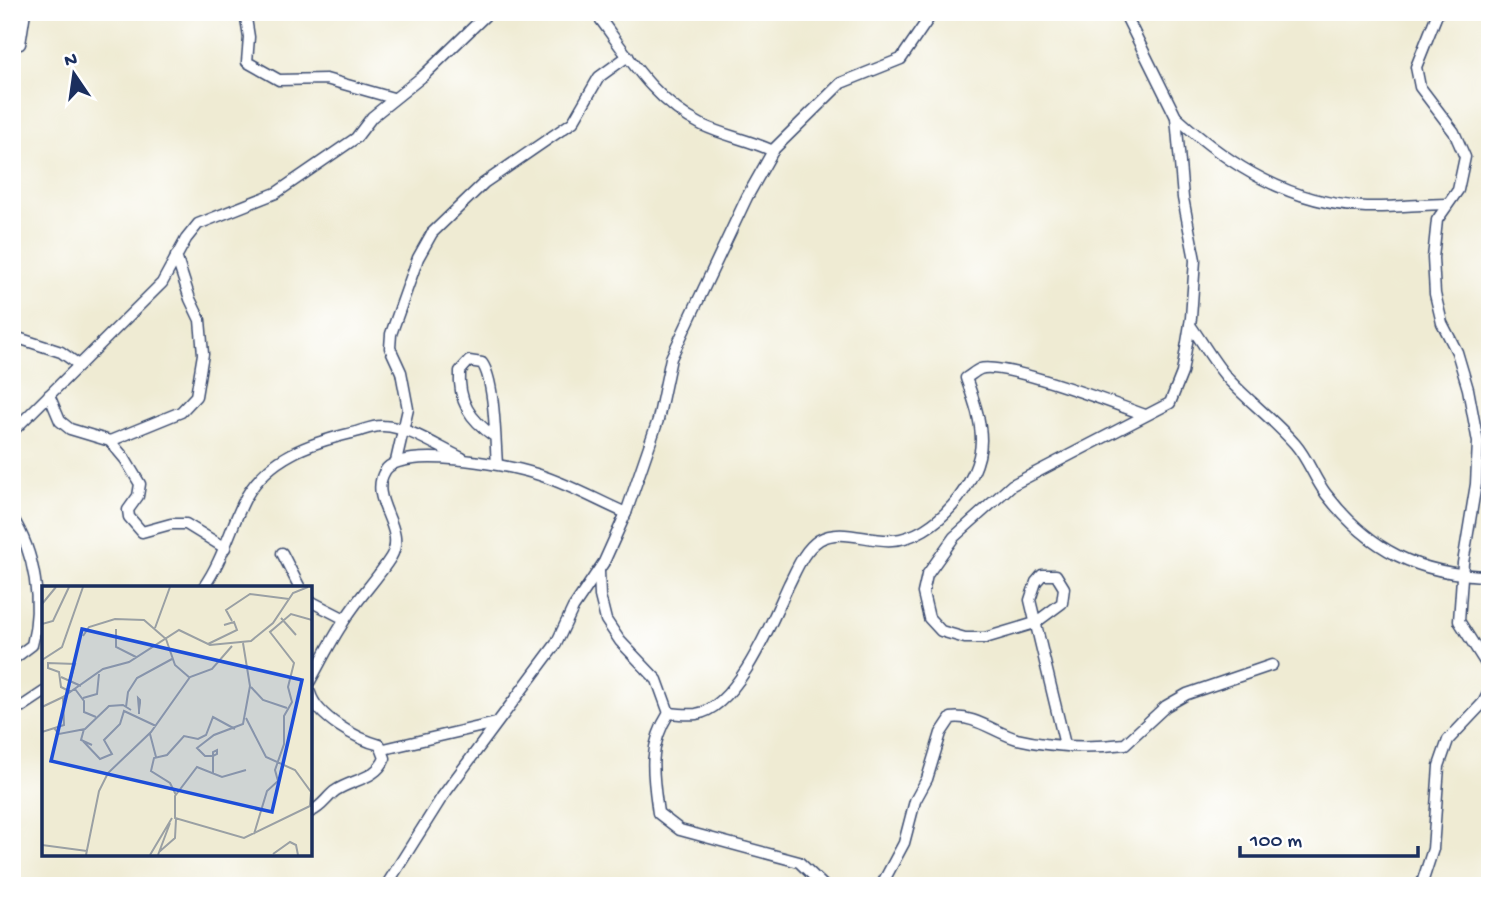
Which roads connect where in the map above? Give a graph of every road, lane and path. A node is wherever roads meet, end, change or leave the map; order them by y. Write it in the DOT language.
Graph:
graph roads {
  1 [pos="25,12"];
  2 [pos="245,12"];
  3 [pos="489,12"];
  4 [pos="595,12"];
  5 [pos="933,12"];
  6 [pos="1124,12"];
  7 [pos="1438,12"];
  8 [pos="20,44"];
  9 [pos="628,56"];
  10 [pos="393,99"];
  11 [pos="1176,117"];
  12 [pos="773,151"];
  13 [pos="1447,204"];
  14 [pos="12,251"];
  15 [pos="176,256"];
  16 [pos="12,282"];
  17 [pos="1190,325"];
  18 [pos="12,336"];
  19 [pos="79,365"];
  20 [pos="49,395"];
  21 [pos="12,414"];
  22 [pos="1145,415"];
  23 [pos="24,420"];
  24 [pos="403,430"];
  25 [pos="12,432"];
  26 [pos="494,436"];
  27 [pos="110,441"];
  28 [pos="396,461"];
  29 [pos="470,462"];
  30 [pos="497,464"];
  31 [pos="626,513"];
  32 [pos="12,517"];
  33 [pos="225,548"];
  34 [pos="282,553"];
  35 [pos="598,570"];
  36 [pos="1462,574"];
  37 [pos="1490,576"];
  38 [pos="204,586"];
  39 [pos="299,586"];
  40 [pos="312,602"];
  41 [pos="345,619"];
  42 [pos="12,660"];
  43 [pos="1272,665"];
  44 [pos="1490,670"];
  45 [pos="312,677"];
  46 [pos="1490,690"];
  47 [pos="42,693"];
  48 [pos="312,698"];
  49 [pos="12,709"];
  50 [pos="669,713"];
  51 [pos="496,723"];
  52 [pos="1065,745"];
  53 [pos="384,750"];
  54 [pos="312,811"];
  55 [pos="386,886"];
  56 [pos="824,886"];
  57 [pos="881,886"];
  58 [pos="1421,886"];
  1 -- 8 [label="street"];
  2 -- 10 [label="street"];
  3 -- 10 [label="street"];
  4 -- 9 [label="street"];
  5 -- 12 [label="street"];
  6 -- 11 [label="street"];
  7 -- 13 [label="street"];
  9 -- 12 [label="street"];
  9 -- 24 [label="street"];
  10 -- 15 [label="street"];
  11 -- 13 [label="street"];
  11 -- 17 [label="street"];
  12 -- 31 [label="street"];
  13 -- 36 [label="street"];
  14 -- 16 [label="street"];
  15 -- 19 [label="street"];
  15 -- 27 [label="street"];
  17 -- 22 [label="street"];
  17 -- 36 [label="street"];
  18 -- 19 [label="street"];
  19 -- 20 [label="street"];
  20 -- 23 [label="street"];
  20 -- 27 [label="street"];
  21 -- 23 [label="street"];
  22 -- 50 [label="street"];
  22 -- 52 [label="street"];
  23 -- 25 [label="street"];
  24 -- 28 [label="street"];
  24 -- 29 [label="street"];
  24 -- 33 [label="street"];
  26 -- 26 [label="street"];
  26 -- 30 [label="street"];
  27 -- 33 [label="street"];
  28 -- 29 [label="street"];
  28 -- 41 [label="street"];
  29 -- 30 [label="street"];
  30 -- 31 [label="street"];
  31 -- 35 [label="street"];
  32 -- 42 [label="street"];
  33 -- 38 [label="street"];
  34 -- 39 [label="street"];
  35 -- 50 [label="street"];
  35 -- 51 [label="street"];
  36 -- 37 [label="street"];
  36 -- 44 [label="street"];
  40 -- 41 [label="street"];
  41 -- 45 [label="street"];
  43 -- 52 [label="street"];
  46 -- 58 [label="street"];
  47 -- 49 [label="street"];
  48 -- 53 [label="street"];
  50 -- 56 [label="street"];
  51 -- 53 [label="street"];
  51 -- 55 [label="street"];
  52 -- 57 [label="street"];
  53 -- 54 [label="street"];
}
